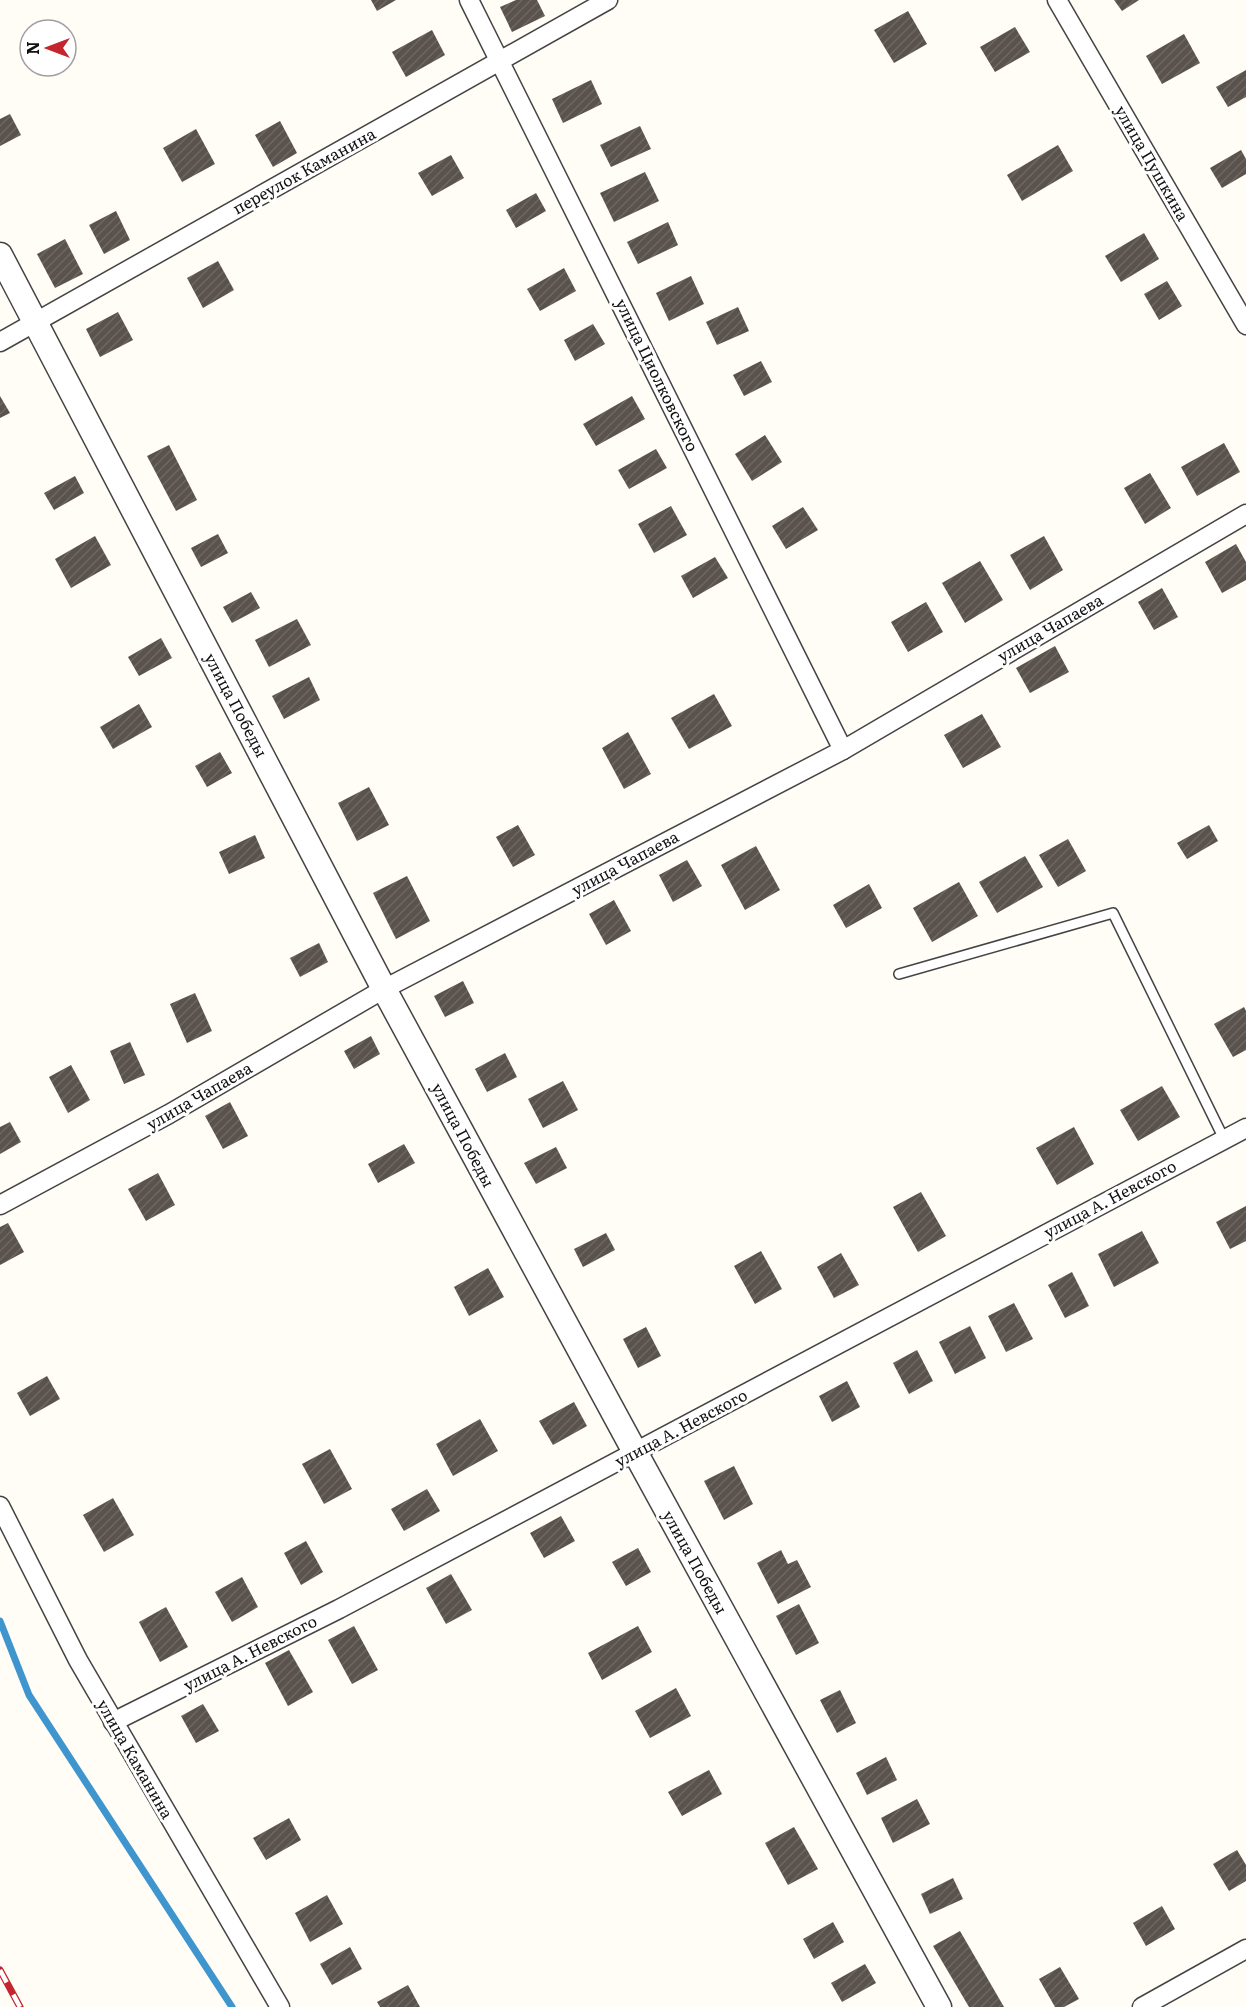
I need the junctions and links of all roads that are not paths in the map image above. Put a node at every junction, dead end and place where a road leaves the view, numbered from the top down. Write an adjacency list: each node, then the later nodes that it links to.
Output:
1 (469, 0): 4 (street, улица Циолковского)
2 (608, 0): 4 (street, переулок Каманина)
3 (1057, 0): 7 (street, улица Пушкина)
4 (501, 60): 6 (street, переулок Каманина); 10 (street, улица Циолковского)
5 (0, 255): 6 (street, улица Победы)
6 (36, 322): 8 (street, переулок Каманина); 12 (street, улица Победы)
7 (1246, 325)
8 (0, 342)
9 (1246, 514): 10 (street, улица Чапаева)
10 (843, 750): 12 (street, улица Чапаева)
11 (899, 974): 14 (lane)
12 (384, 989): 15 (street, улица Чапаева); 16 (street, улица Победы)
13 (1246, 1128): 14 (street, улица А. Невского)
14 (1224, 1139): 16 (street, улица А. Невского)
15 (0, 1205)
16 (635, 1452): 18 (street, улица А. Невского); 21 (street, улица Победы)
17 (0, 1506): 18 (street, улица Каманина)
18 (113, 1722): 20 (street, улица Каманина)
19 (1246, 1949): 22 (street)
20 (280, 2007)
21 (939, 2007)
22 (1142, 2007)

